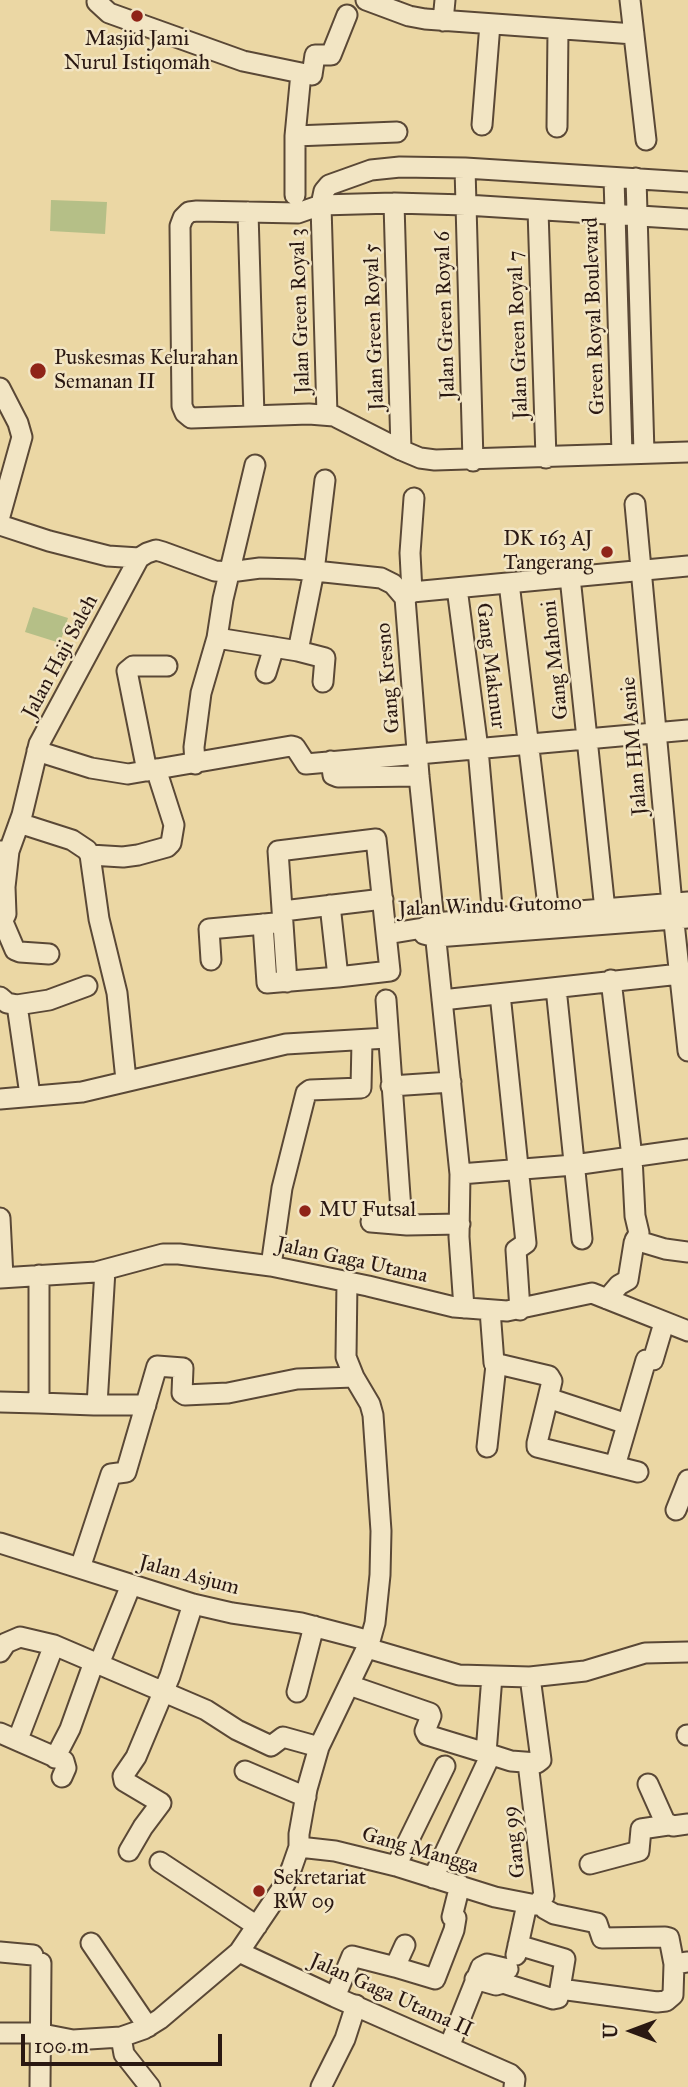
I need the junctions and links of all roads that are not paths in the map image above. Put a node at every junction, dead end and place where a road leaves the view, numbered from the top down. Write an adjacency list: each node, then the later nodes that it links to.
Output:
1 (366, 0): 6 (street)
2 (445, 0): 6 (street)
3 (630, 0): 9 (street)
4 (92, 1): 10 (street)
5 (347, 15): 10 (street)
6 (443, 21): 7 (street)
7 (490, 24): 8 (street); 11 (street)
8 (558, 29): 9 (street); 12 (street)
9 (634, 34): 15 (street)
10 (301, 73): 14 (street)
11 (482, 125)
12 (557, 127)
13 (397, 132): 14 (street)
14 (295, 136): 20 (street)
15 (646, 140)
16 (465, 168): 17 (street); 22 (street); 23 (street, Jalan Green Royal 6)
17 (614, 178): 18 (street); 26 (street, Green Royal Boulevard)
18 (636, 178): 19 (street); 27 (street, Green Royal Boulevard)
19 (688, 182)
20 (295, 195)
21 (394, 203): 22 (street); 23 (street); 32 (street, Jalan Green Royal 5)
22 (321, 205): 25 (street); 30 (street, Jalan Green Royal 3)
23 (466, 205): 24 (street); 37 (street, Jalan Green Royal 6)
24 (538, 210): 26 (street); 36 (street, Jalan Green Royal 7)
25 (248, 212): 31 (street); 31 (street)
26 (615, 216): 27 (street); 35 (street, Green Royal Boulevard)
27 (637, 216): 28 (street); 34 (street, Green Royal Boulevard)
28 (688, 219)
29 (0, 388): 42 (street)
30 (327, 415): 31 (street); 32 (street)
31 (254, 416)
32 (401, 450): 37 (street)
33 (688, 452): 34 (street)
34 (644, 453): 35 (street)
35 (622, 454): 36 (street)
36 (546, 458): 37 (street)
37 (473, 461)
38 (255, 464): 48 (street)
39 (325, 480): 47 (street)
40 (414, 498): 52 (street, Gang Kresno)
41 (635, 504): 46 (street, Jalan HM Asnie)
42 (0, 516)
43 (0, 525): 44 (street)
44 (139, 558): 48 (street); 64 (street, Jalan Haji Saleh)
45 (688, 566): 46 (street)
46 (641, 569): 49 (street); 60 (street, Jalan HM Asnie)
47 (314, 571): 48 (street); 52 (street); 55 (street)
48 (230, 572): 53 (street)
49 (570, 577): 50 (street); 61 (street, Gang Mahoni)
50 (509, 583): 51 (street); 62 (street)
51 (457, 588): 52 (street); 63 (street, Gang Makmur)
52 (409, 595): 65 (street, Gang Kresno)
53 (218, 638): 54 (street); 67 (street)
54 (274, 647): 55 (street); 57 (street)
55 (298, 651): 58 (street)
56 (167, 666): 68 (street)
57 (266, 673)
58 (323, 682)
59 (688, 730): 60 (street)
60 (657, 733): 61 (street); 75 (street, Jalan HM Asnie)
61 (588, 739): 62 (street); 77 (street, Gang Mahoni)
62 (529, 744): 63 (street); 76 (street)
63 (478, 749): 65 (street); 79 (street, Gang Makmur)
64 (37, 751): 68 (street); 70 (street, Jalan Haji Saleh)
65 (418, 754): 66 (street); 69 (street, Gang Kresno)
66 (331, 761): 67 (street); 69 (street)
67 (195, 764): 68 (street)
68 (152, 770): 72 (street)
69 (419, 776): 82 (street, Gang Kresno)
70 (19, 823): 71 (street, Jalan Haji Saleh); 72 (street)
71 (4, 851): 80 (street, Jalan Haji Saleh)
72 (90, 855): 100 (street)
73 (383, 899): 74 (street); 78 (street); 83 (street)
74 (330, 905): 78 (street); 87 (street)
75 (680, 911): 77 (street, Jalan Windu Gutomo); 86 (street, Jalan HM Asnie)
76 (549, 914): 77 (street, Jalan Windu Gutomo); 79 (street, Jalan Windu Gutomo)
77 (593, 916): 82 (street, Jalan Windu Gutomo)
78 (283, 917): 81 (street); 89 (street)
79 (493, 918): 82 (street, Jalan Windu Gutomo)
80 (1, 924): 84 (street)
81 (262, 924): 85 (street); 89 (street)
82 (435, 930): 83 (street, Jalan Windu Gutomo); 95 (street, Gang Kresno)
83 (387, 934): 87 (street)
84 (49, 954)
85 (211, 960)
86 (680, 974): 88 (street); 93 (street, Jalan HM Asnie)
87 (338, 977): 89 (street)
88 (611, 980): 91 (street); 106 (street)
89 (287, 982)
90 (87, 986): 96 (street)
91 (556, 988): 92 (street); 107 (street)
92 (500, 993): 95 (street); 108 (street)
93 (685, 998): 99 (street, Jalan HM Asnie)
94 (386, 1000): 97 (street)
95 (442, 1000): 101 (street, Gang Kresno)
96 (8, 1001): 103 (street)
97 (387, 1038): 98 (street); 102 (street)
98 (362, 1041): 100 (street); 117 (street)
99 (688, 1052)
100 (127, 1080): 103 (street)
101 (451, 1082): 102 (street); 109 (street, Gang Kresno)
102 (391, 1086): 112 (street)
103 (30, 1095): 104 (street)
104 (0, 1099)
105 (688, 1149): 106 (street)
106 (632, 1157): 107 (street); 115 (street)
107 (574, 1165): 108 (street); 114 (street)
108 (517, 1171): 109 (street); 125 (street)
109 (460, 1174): 113 (street, Gang Kresno)
110 (0, 1218): 120 (street)
111 (371, 1222): 112 (street)
112 (402, 1224): 113 (street)
113 (460, 1224): 123 (street, Gang Kresno)
114 (582, 1239)
115 (635, 1240): 116 (street); 122 (street)
116 (688, 1252)
117 (271, 1266): 118 (street, Jalan Gaga Utama); 121 (street, Jalan Gaga Utama)
118 (105, 1270): 119 (street, Jalan Gaga Utama); 133 (street)
119 (38, 1275): 120 (street, Jalan Gaga Utama); 132 (street)
120 (1, 1277)
121 (347, 1281): 123 (street, Jalan Gaga Utama); 129 (street)
122 (607, 1299): 125 (street, Jalan Gaga Utama); 126 (street, Jalan Gaga Utama)
123 (464, 1308): 124 (street, Jalan Gaga Utama)
124 (490, 1310): 125 (street, Jalan Gaga Utama); 128 (street)
125 (520, 1310)
126 (664, 1323): 127 (street, Jalan Gaga Utama); 135 (street)
127 (688, 1331)
128 (496, 1365): 130 (street); 136 (street)
129 (354, 1377): 134 (street); 146 (street)
130 (548, 1398): 135 (street); 137 (street)
131 (0, 1402): 132 (street)
132 (38, 1403): 133 (street)
133 (97, 1405): 134 (street)
134 (146, 1405): 142 (street)
135 (627, 1424): 137 (street)
136 (487, 1447)
137 (615, 1466): 138 (street)
138 (638, 1472)
139 (688, 1480): 140 (street)
140 (676, 1510)
141 (0, 1543): 142 (street, Jalan Asjum)
142 (80, 1568): 143 (street, Jalan Asjum)
143 (131, 1585): 144 (street, Jalan Asjum); 150 (street)
144 (193, 1604): 145 (street, Jalan Asjum); 154 (street)
145 (314, 1626): 146 (street, Jalan Asjum); 155 (street)
146 (368, 1644): 151 (street, Jalan Asjum); 153 (street)
147 (54, 1645): 148 (street); 150 (street); 156 (street)
148 (0, 1652)
149 (688, 1652): 152 (street, Jalan Asjum)
150 (97, 1663): 154 (street); 156 (street)
151 (492, 1676): 152 (street, Jalan Asjum); 158 (street)
152 (530, 1677): 159 (street)
153 (349, 1685): 157 (street); 158 (street)
154 (164, 1691): 157 (street); 166 (street)
155 (297, 1692)
156 (9, 1736)
157 (319, 1747): 163 (street)
158 (489, 1754): 159 (street); 170 (street, Gang 99)
159 (528, 1763): 172 (street, Gang 99)
160 (445, 1766): 169 (street)
161 (245, 1771): 163 (street)
162 (648, 1784): 164 (street)
163 (306, 1797): 165 (street)
164 (678, 1824): 168 (street)
165 (299, 1847): 169 (street, Gang Mangga); 173 (street)
166 (129, 1851)
167 (160, 1862): 173 (street)
168 (590, 1864)
169 (396, 1866): 170 (street, Gang Mangga)
170 (433, 1878): 171 (street, Gang Mangga)
171 (460, 1885): 172 (street, Gang Mangga); 180 (street)
172 (533, 1903): 176 (street, Gang 99); 179 (street, Gang Mangga)
173 (257, 1926): 177 (street)
174 (91, 1943): 185 (street)
175 (405, 1945): 180 (street)
176 (518, 1945): 181 (street, Gang 99); 182 (street)
177 (239, 1951): 183 (street, Jalan Gaga Utama II); 185 (street)
178 (0, 1952): 187 (street)
179 (681, 1963): 182 (street)
180 (395, 1967): 183 (street)
181 (505, 1976): 182 (street); 189 (street)
182 (560, 1989)
183 (335, 1997): 184 (street, Jalan Gaga Utama II)
184 (356, 2005): 189 (street, Jalan Gaga Utama II); 192 (street)
185 (148, 2027): 188 (street)
186 (0, 2033): 187 (street)
187 (42, 2034): 188 (street); 190 (street)
188 (121, 2037): 191 (street)
189 (449, 2047): 193 (street, Jalan Gaga Utama II)
190 (40, 2087)
191 (150, 2087)
192 (321, 2087)
193 (514, 2087)

